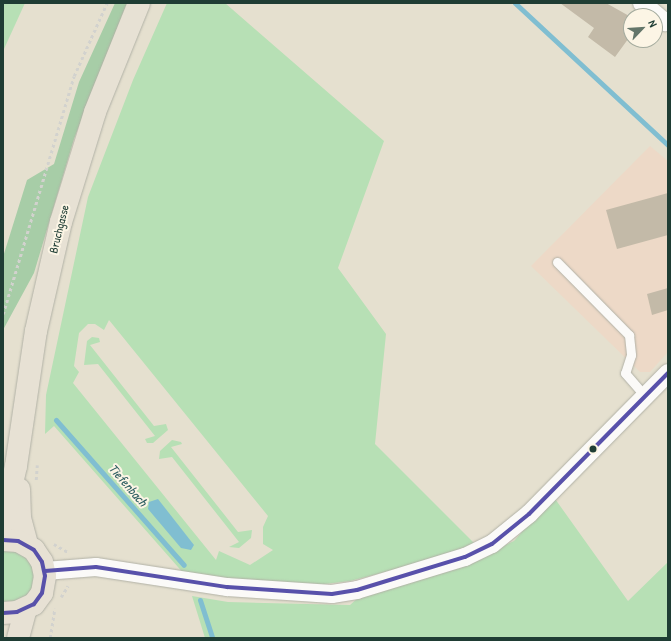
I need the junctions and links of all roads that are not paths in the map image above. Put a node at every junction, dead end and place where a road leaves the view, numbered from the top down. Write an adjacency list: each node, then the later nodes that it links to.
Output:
1 (140, 3): 7 (main road, Bruchgasse)
2 (642, 3): 3 (street)
3 (668, 21)
4 (557, 262): 6 (lane)
5 (668, 373): 6 (street)
6 (645, 396): 11 (street)
7 (16, 466): 8 (main road, Bruchgasse); 10 (main road, Bruchgasse)
8 (3, 523)
9 (3, 540): 10 (main road)
10 (27, 545): 11 (main road)
11 (45, 571): 12 (main road)
12 (26, 609): 13 (main road); 16 (main road)
13 (3, 613)
14 (3, 622): 15 (main road)
15 (8, 638)
16 (18, 638)

